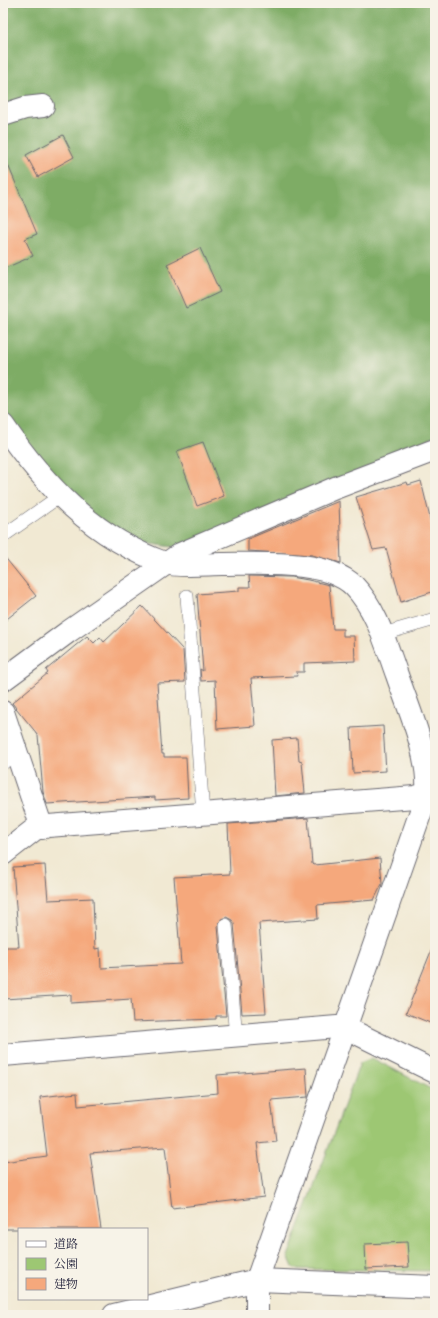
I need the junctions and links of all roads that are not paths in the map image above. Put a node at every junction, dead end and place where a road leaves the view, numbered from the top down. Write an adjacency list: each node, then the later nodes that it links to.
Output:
1 (43, 106): 2 (street)
2 (3, 115)
3 (3, 425): 5 (street)
4 (435, 450): 7 (street)
5 (60, 496): 6 (lane); 7 (street)
6 (3, 536)
7 (167, 563): 10 (street); 11 (street)
8 (187, 596): 15 (lane)
9 (435, 619): 10 (lane)
10 (383, 634): 14 (street)
11 (3, 680)
12 (3, 712): 13 (street)
13 (9, 757): 16 (street)
14 (431, 794): 15 (street); 19 (street)
15 (203, 814): 16 (street)
16 (42, 828): 17 (street)
17 (3, 854)
18 (226, 925): 20 (lane)
19 (346, 1028): 20 (street); 22 (street); 23 (street)
20 (236, 1037): 21 (street)
21 (3, 1055)
22 (435, 1072)
23 (257, 1280): 24 (street); 25 (street); 26 (street)
24 (435, 1287)
25 (114, 1315)
26 (257, 1315)

